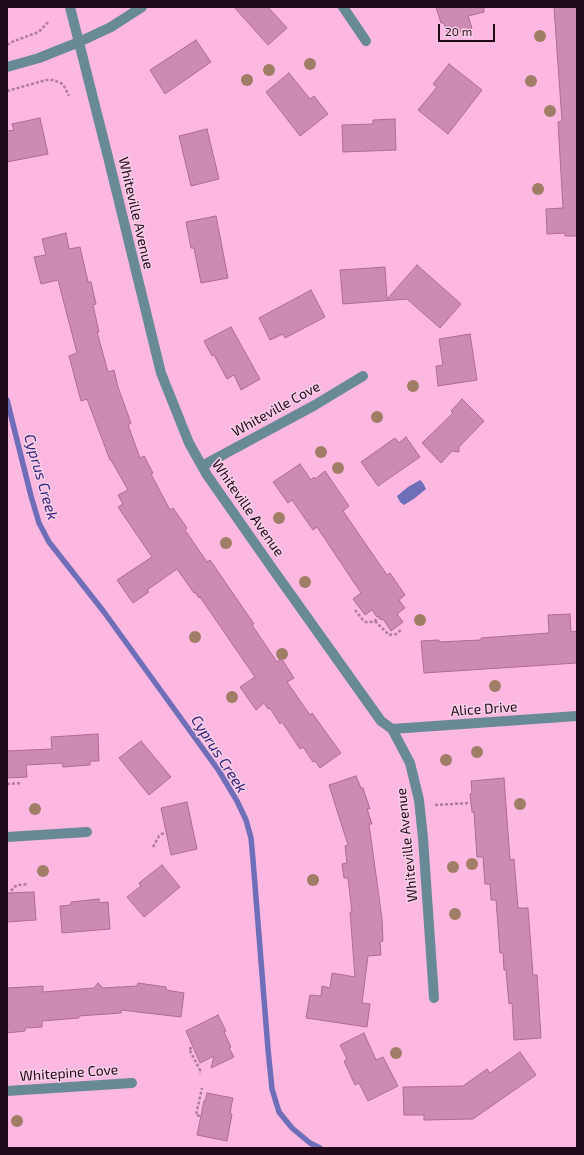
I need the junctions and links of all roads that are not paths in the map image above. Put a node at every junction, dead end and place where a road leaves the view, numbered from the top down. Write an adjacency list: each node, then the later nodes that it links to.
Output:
1 (70, 7): 5 (street, Whiteville Avenue)
2 (142, 7): 5 (street)
3 (343, 7): 4 (street)
4 (366, 41)
5 (79, 42): 6 (street); 8 (street, Whiteville Avenue)
6 (7, 67)
7 (363, 376): 8 (street, Whiteville Cove)
8 (202, 466): 10 (street, Whiteville Avenue)
9 (577, 716): 10 (street, Alice Drive)
10 (392, 729): 13 (street, Whiteville Avenue)
11 (87, 832): 12 (street)
12 (7, 837)
13 (434, 998)
14 (132, 1083): 15 (street, Whitepine Cove)
15 (7, 1091)

